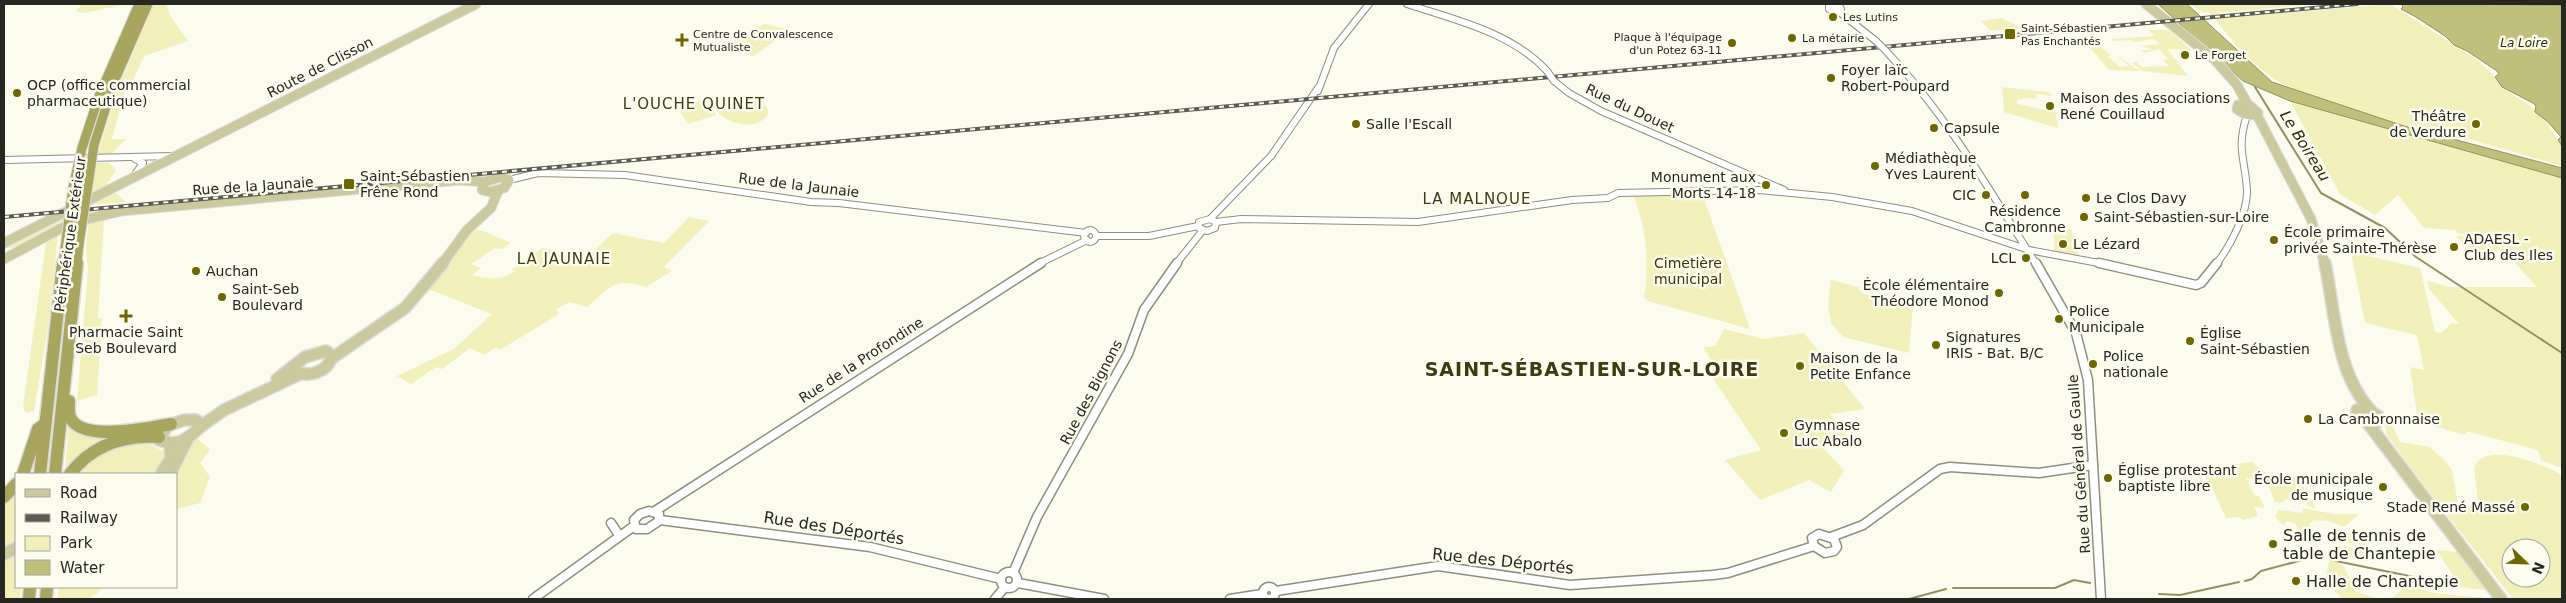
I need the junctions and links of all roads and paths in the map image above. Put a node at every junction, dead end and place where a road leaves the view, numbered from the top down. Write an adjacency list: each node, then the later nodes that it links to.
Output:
1 (139, 4): 30 (highway, Périphérique Extérieur, bridge)
2 (148, 4): 21 (highway, bridge)
3 (476, 4): 9 (main road, Route de Clisson)
4 (1368, 4): 17 (street)
5 (1407, 4): 15 (street, Rue du Douet, bridge)
6 (1828, 5): 23 (street, Rue du Général de Gaulle, bridge)
7 (2149, 6): 8 (main road)
8 (2246, 113): 23 (street); 60 (main road)
9 (177, 155): 10 (street); 12 (main road, Route de Clisson); 20 (main road, Route de Clisson)
10 (125, 158): 11 (street); 12 (street)
11 (4, 160)
12 (136, 173): 20 (main road, Route de Clisson)
13 (509, 180): 14 (main road, Rue de la Jaunaie); 16 (main road); 19 (street, Rue de la Jaunaie)
14 (485, 182): 16 (main road); 22 (main road, Rue de la Jaunaie)
15 (1771, 187): 17 (street); 23 (street)
16 (498, 191): 25 (main road)
17 (1213, 221): 18 (street); 18 (street)
18 (1200, 228): 19 (street, Rue de la Jaunaie); 52 (street, Rue des Bignons)
19 (1086, 236): 45 (street, Rue de la Profondine)
20 (4, 241)
21 (79, 244): 27 (highway)
22 (29, 246): 24 (main road, Rue de la Jaunaie); 24 (main road, Rue de la Jaunaie)
23 (2029, 250): 36 (street, Rue du Général de Gaulle)
24 (4, 257)
25 (329, 355): 26 (main road); 26 (main road)
26 (297, 370): 29 (main road); 32 (main road)
27 (65, 382): 28 (highway)
28 (66, 407): 31 (highway); 39 (highway)
29 (191, 419): 31 (main road); 32 (main road)
30 (45, 424): 37 (highway); 38 (highway, Périphérique Extérieur)
31 (171, 424): 33 (main road)
32 (200, 427): 34 (main road)
33 (159, 437): 35 (main road); 40 (highway)
34 (187, 440): 35 (main road); 42 (main road)
35 (170, 444): 41 (main road)
36 (2093, 465): 50 (street); 59 (street, Rue du Général de Gaulle)
37 (23, 473)
38 (40, 473)
39 (56, 473)
40 (71, 473)
41 (162, 473)
42 (171, 473)
43 (15, 485): 44 (highway)
44 (4, 497)
45 (655, 511): 46 (street); 48 (street, Rue de la Profondine)
46 (660, 520): 48 (street); 54 (street, Rue des Déportés)
47 (611, 523): 49 (street)
48 (634, 526): 49 (street)
49 (619, 535): 55 (street)
50 (1834, 540): 51 (street); 51 (street)
51 (1814, 546): 58 (street, Rue des Déportés)
52 (1013, 573): 53 (street); 54 (street)
53 (1018, 582): 54 (street); 57 (street)
54 (1003, 583): 56 (street)
55 (533, 599)
56 (995, 599)
57 (1104, 599)
58 (1230, 599)
59 (2101, 599)
60 (2501, 599)

